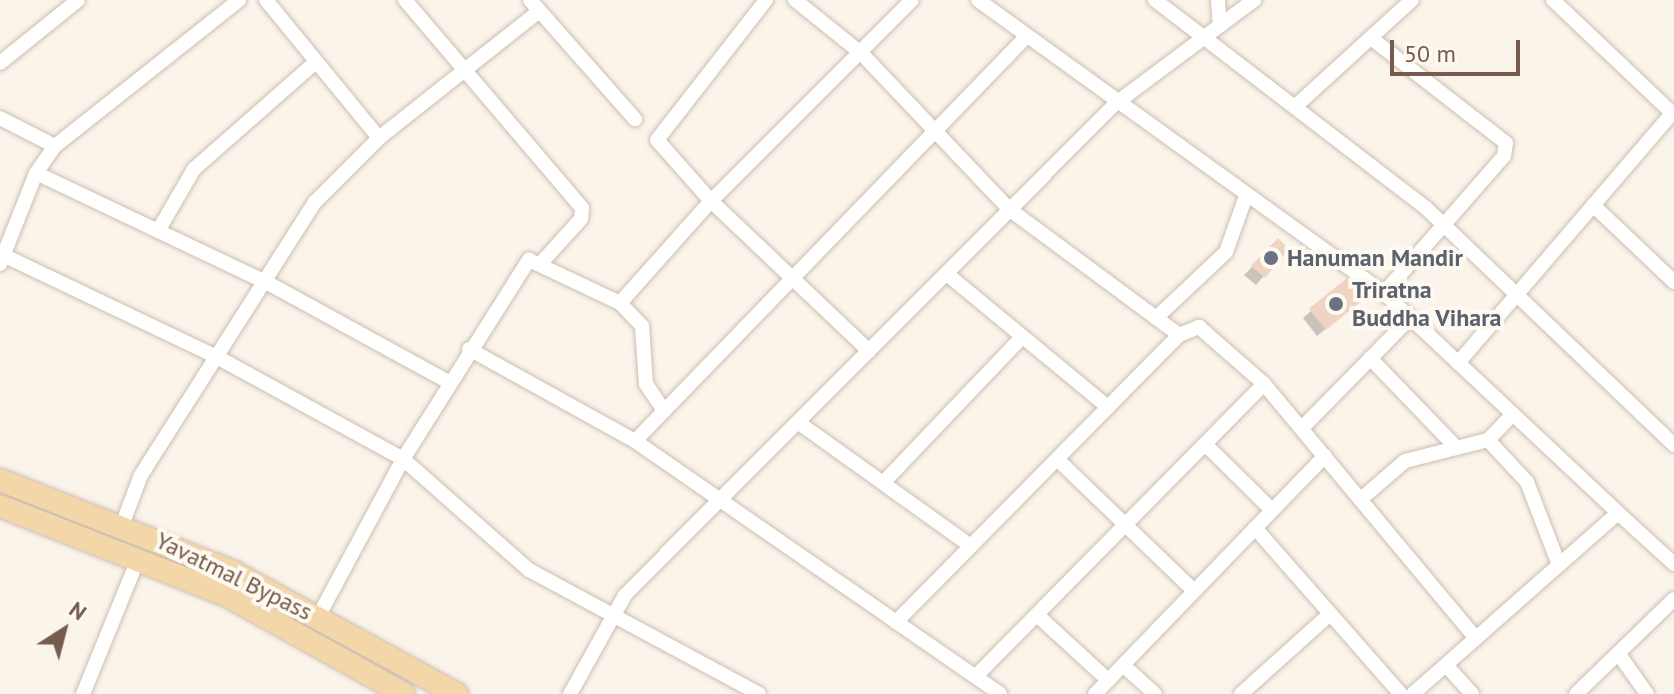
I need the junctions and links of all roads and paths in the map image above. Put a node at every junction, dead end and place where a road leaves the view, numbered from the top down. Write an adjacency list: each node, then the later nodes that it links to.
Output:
1 (78, 0): 21 (street)
2 (239, 0): 30 (street)
3 (266, 0): 20 (street)
4 (405, 0): 22 (street)
5 (766, 0): 33 (street)
6 (795, 0): 19 (street)
7 (912, 0): 19 (street)
8 (978, 0): 16 (street)
9 (1155, 0): 17 (street)
10 (1218, 0): 15 (street)
11 (1254, 0): 15 (street)
12 (1412, 0): 18 (street)
13 (1556, 1): 25 (street)
14 (534, 6): 22 (street); 27 (street)
15 (1220, 26): 17 (street)
16 (1026, 37): 23 (street); 28 (street)
17 (1206, 37): 23 (street); 24 (street)
18 (1371, 38): 24 (street); 36 (street)
19 (861, 53): 28 (street); 33 (street)
20 (316, 62): 29 (street); 37 (street)
21 (0, 63)
22 (462, 72): 29 (street); 39 (street)
23 (1115, 104): 32 (street); 35 (street)
24 (1298, 104): 36 (street)
25 (1673, 114): 34 (street)
26 (0, 118): 30 (street)
27 (635, 119)
28 (937, 132): 35 (street); 41 (street)
29 (379, 138): 42 (street)
30 (55, 146): 31 (street)
31 (36, 173): 37 (street); 38 (street)
32 (1246, 196): 44 (street); 47 (street)
33 (711, 201): 41 (street); 46 (street)
34 (1593, 205): 43 (street); 45 (street)
35 (1009, 209): 40 (street); 47 (street)
36 (1442, 223): 44 (street); 45 (street)
37 (158, 231): 42 (street)
38 (2, 260): 53 (street)
39 (541, 263): 46 (street); 51 (street)
40 (947, 274): 50 (street); 52 (street)
41 (794, 277): 52 (street); 59 (street)
42 (266, 282): 53 (street); 56 (street)
43 (1674, 282)
44 (1384, 293): 48 (street)
45 (1517, 296): 55 (street); 67 (street)
46 (620, 303): 59 (street)
47 (1156, 318): 49 (street)
48 (1410, 318): 54 (street); 55 (street)
49 (1179, 335): 57 (street); 58 (street)
50 (1022, 337): 58 (street); 72 (street)
51 (469, 349): 56 (street); 64 (street)
52 (869, 351): 61 (street)
53 (217, 357): 69 (street); 79 (street)
54 (1370, 358): 62 (street); 66 (street)
55 (1458, 363): 60 (street)
56 (449, 382): 69 (street)
57 (1264, 384): 62 (street); 65 (street)
58 (1108, 407): 70 (street)
59 (664, 411): 64 (street)
60 (1513, 414): 63 (street); 77 (street)
61 (799, 423): 72 (street); 74 (street)
62 (1302, 428): 68 (street)
63 (1488, 440): 66 (street); 84 (street)
64 (635, 441): 74 (street)
65 (1205, 444): 76 (street); 78 (street)
66 (1454, 445): 73 (street)
67 (1674, 445)
68 (1325, 456): 73 (street); 76 (street)
69 (403, 459): 88 (street); 90 (street)
70 (1057, 459): 78 (street); 81 (street)
71 (0, 480): 79 (main road, Yavatmal Bypass)
72 (883, 483): 81 (street)
73 (1361, 499): 92 (street)
74 (723, 501): 88 (street); 91 (street)
75 (0, 506): 82 (main road, Yavatmal Bypass)
76 (1272, 510): 80 (street)
77 (1618, 513): 83 (street); 84 (street)
78 (1126, 524): 85 (street); 89 (street)
79 (122, 525): 90 (main road, Yavatmal Bypass)
80 (1255, 528): 85 (street); 87 (street)
81 (971, 546): 91 (street)
82 (138, 559): 98 (street); 99 (main road, Yavatmal Bypass)
83 (1674, 564)
84 (1559, 565): 92 (street)
85 (1194, 591): 94 (street)
86 (1674, 599): 93 (street)
87 (1330, 614): 106 (street); 107 (street)
88 (612, 615): 101 (street); 102 (street)
89 (1037, 615): 96 (street); 97 (street)
90 (318, 617): 100 (main road, Yavatmal Bypass)
91 (896, 622): 96 (street)
92 (1476, 638): 95 (street)
93 (1618, 653): 110 (street); 111 (street)
94 (1123, 665): 97 (street); 105 (street)
95 (1446, 665): 108 (street); 109 (street)
96 (977, 675): 103 (street)
97 (1108, 680): 104 (street)
98 (84, 693)
99 (404, 694)
100 (457, 694)
101 (570, 694)
102 (759, 694)
103 (1000, 694)
104 (1095, 694)
105 (1155, 694)
106 (1241, 694)
107 (1401, 694)
108 (1413, 694)
109 (1472, 694)
110 (1576, 694)
111 (1647, 694)

